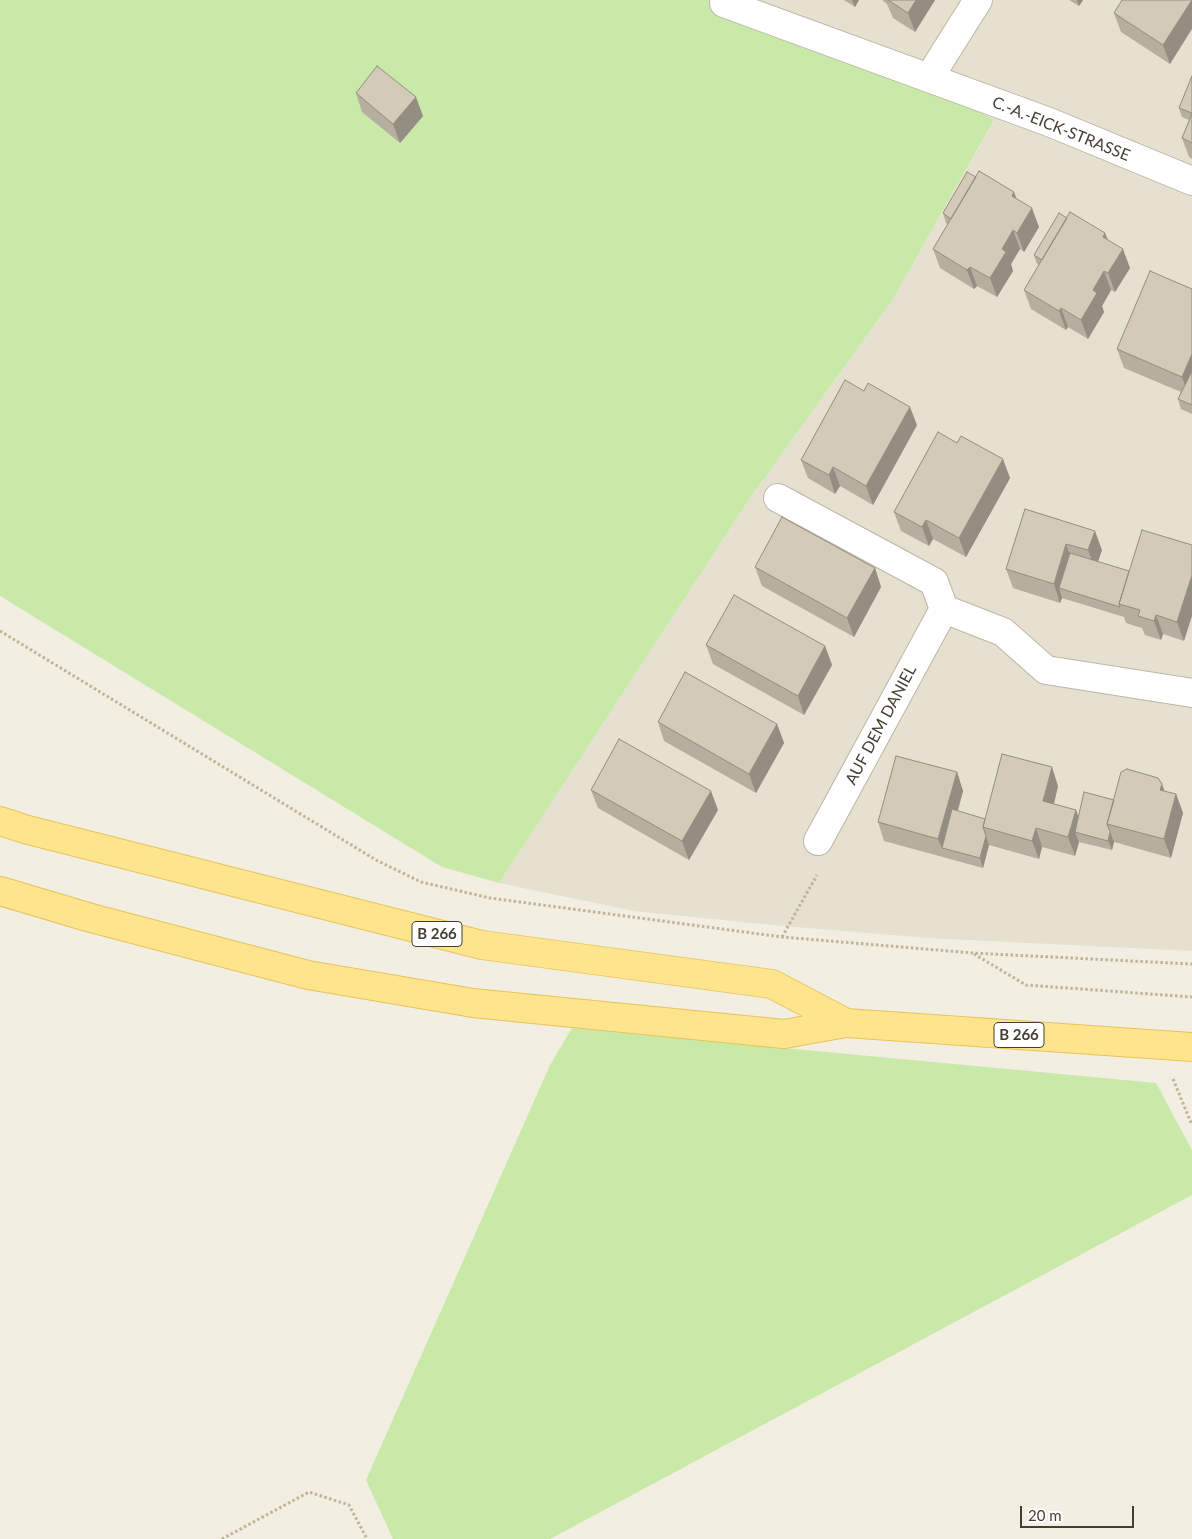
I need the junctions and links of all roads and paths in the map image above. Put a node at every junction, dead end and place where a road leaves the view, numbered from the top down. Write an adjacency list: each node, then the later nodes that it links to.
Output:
1 (978, 0): 3 (street)
2 (724, 3): 3 (street, C.-A.-EICK-STRASSE)
3 (929, 78): 4 (street, C.-A.-EICK-STRASSE)
4 (1192, 181)
5 (778, 498): 6 (street)
6 (944, 609): 8 (street); 10 (street, AUF DEM DANIEL)
7 (0, 631): 12 (path)
8 (1192, 693)
9 (0, 821): 16 (main road, B 266)
10 (818, 841): 12 (path)
11 (0, 891): 16 (main road, B 266)
12 (782, 937): 13 (path)
13 (972, 953): 14 (path); 15 (path)
14 (1192, 964)
15 (1192, 997)
16 (846, 1023): 17 (main road, B 266)
17 (1160, 1045): 18 (main road, B 266); 19 (path)
18 (1192, 1047)
19 (1192, 1125)
20 (222, 1539): 21 (path)
21 (367, 1539)

